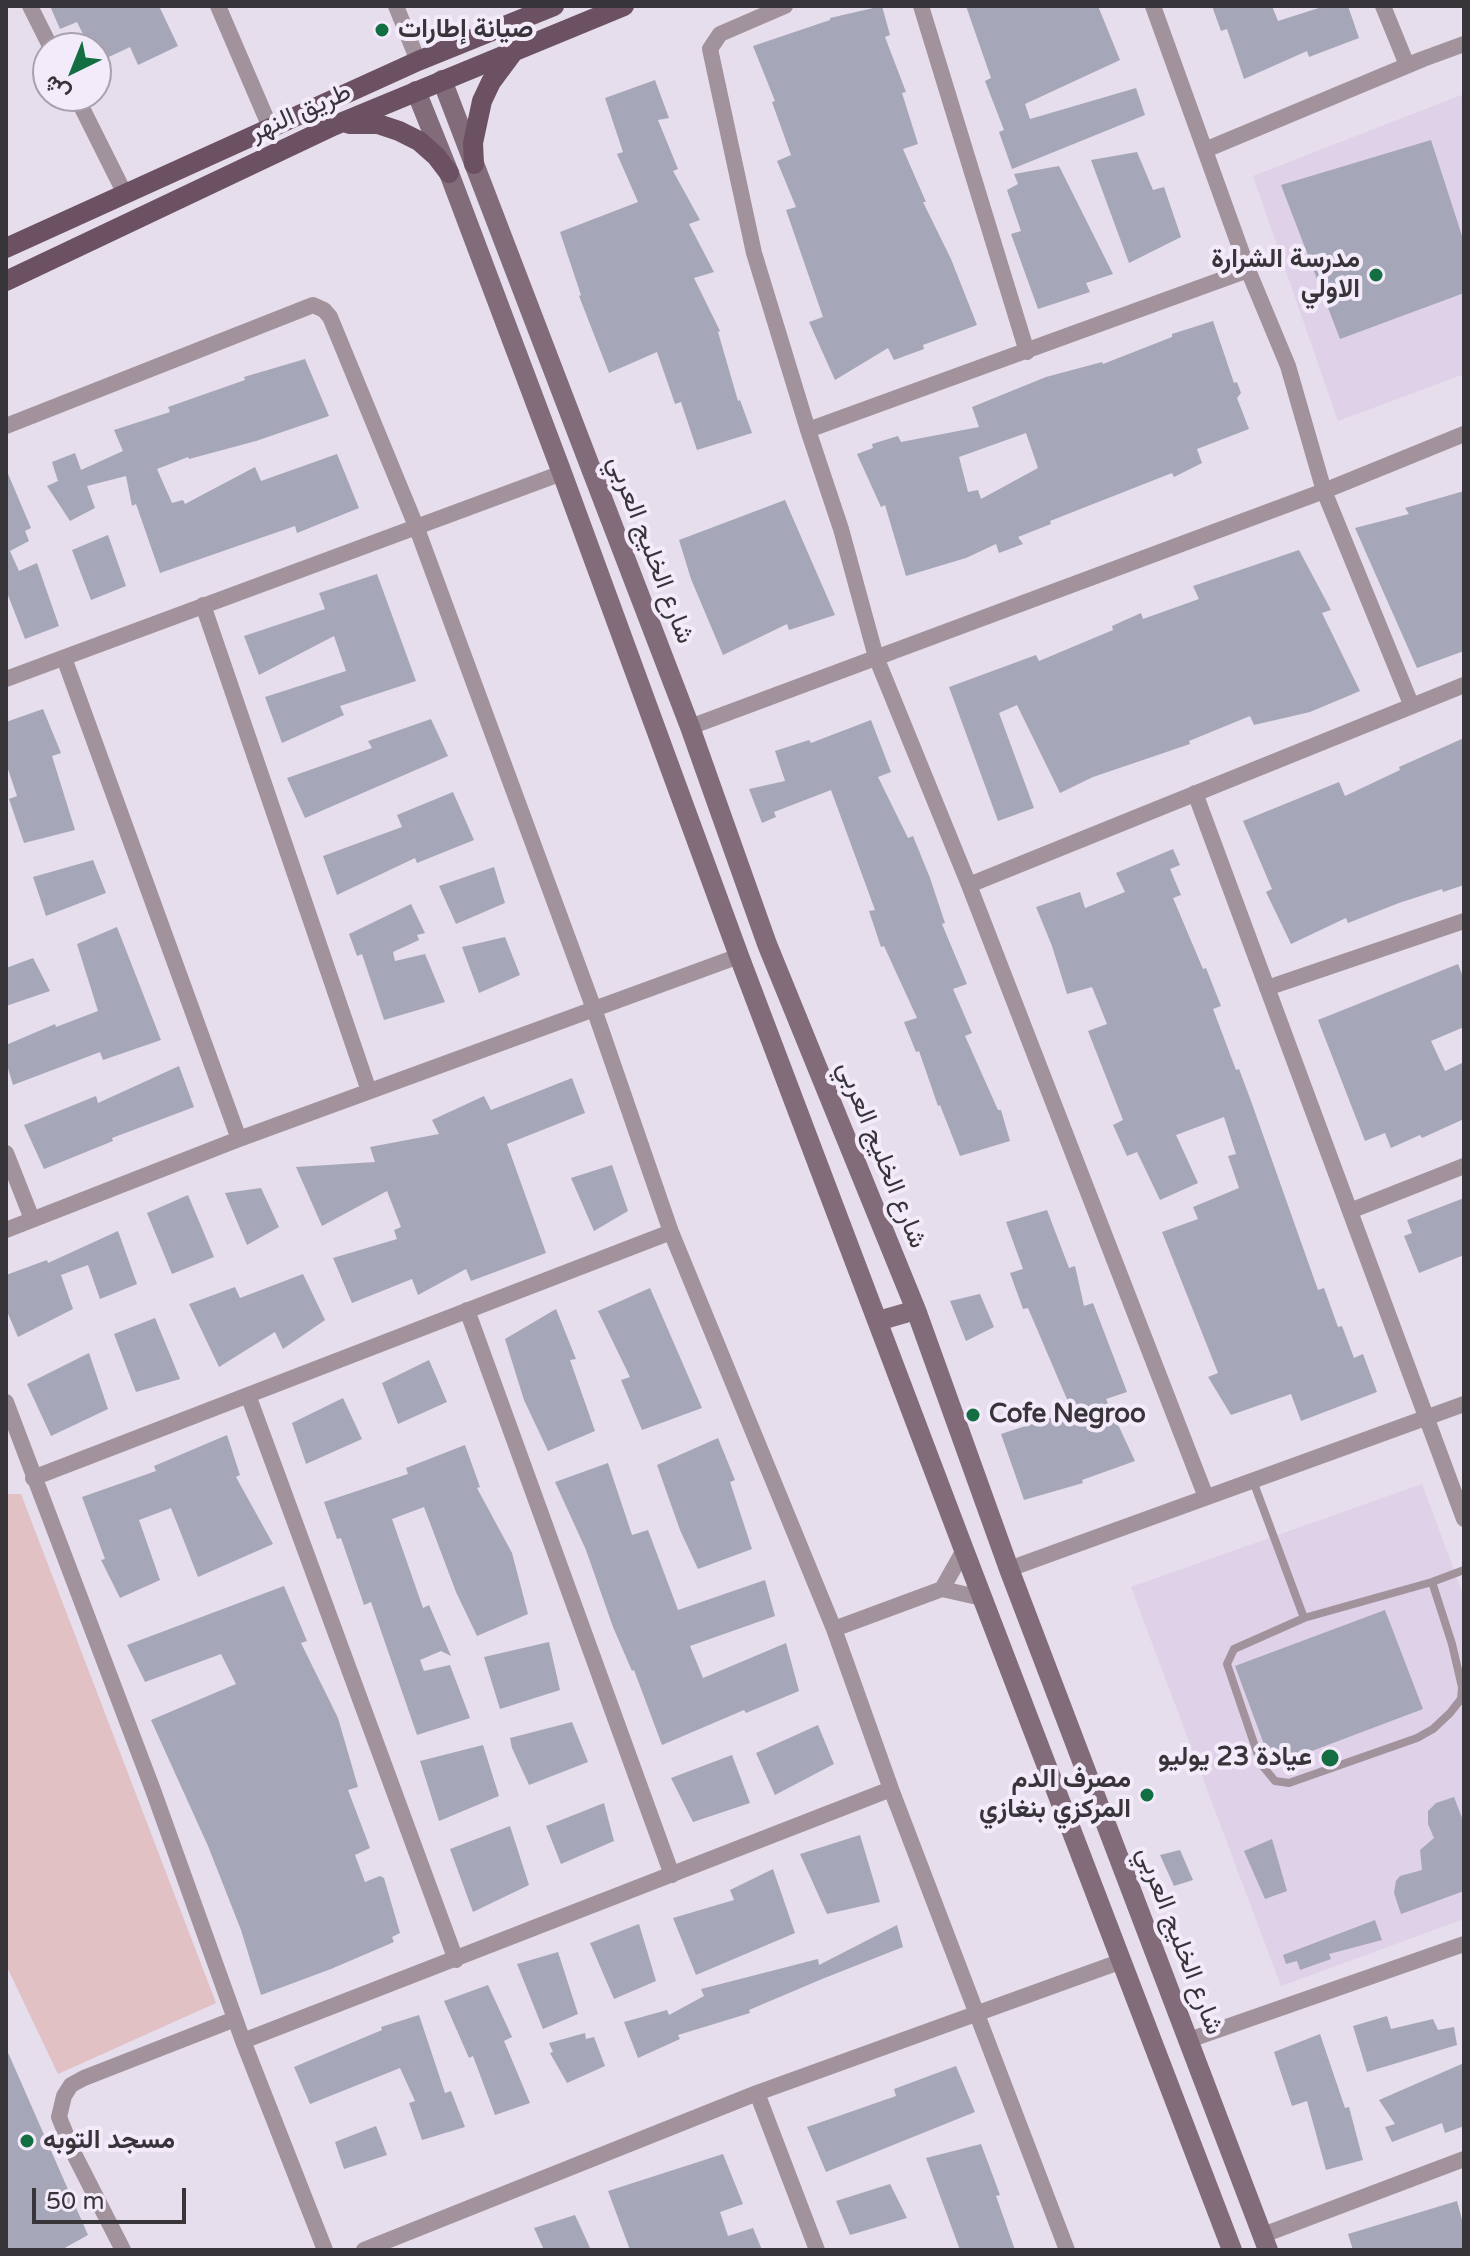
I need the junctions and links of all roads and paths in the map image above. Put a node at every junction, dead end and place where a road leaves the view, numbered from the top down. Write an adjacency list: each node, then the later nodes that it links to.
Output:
1 (30, 6): 10 (street)
2 (218, 6): 19 (street)
3 (396, 6): 13 (street)
4 (554, 6): 13 (main road, طريق النهر)
5 (624, 6): 12 (main road, طريق النهر)
6 (785, 6): 29 (street)
7 (921, 6): 27 (street)
8 (1153, 6): 20 (street)
9 (1383, 6): 14 (street)
10 (43, 32)
11 (1464, 44): 14 (street)
12 (517, 48): 15 (main road, طريق النهر); 21 (main road)
13 (418, 61): 19 (main road, طريق النهر)
14 (1407, 65): 20 (street)
15 (442, 80): 16 (main road, طريق النهر); 21 (main road, شارع الخليج العربي)
16 (416, 91): 18 (main road, طريق النهر); 22 (main road, شارع الخليج العربي)
17 (84, 112): 23 (street)
18 (333, 126): 22 (main road); 26 (main road, طريق النهر)
19 (270, 127): 23 (main road, طريق النهر)
20 (1205, 150): 25 (street)
21 (474, 164): 40 (main road, شارع الخليج العربي)
22 (449, 173): 31 (main road, شارع الخليج العربي)
23 (124, 192): 24 (main road, طريق النهر)
24 (6, 248)
25 (1248, 270): 27 (street); 32 (street)
26 (6, 281)
27 (1027, 352): 29 (street)
28 (6, 426): 33 (street)
29 (808, 430): 35 (street)
30 (1464, 434): 32 (street)
31 (562, 473): 33 (street); 44 (main road, شارع الخليج العربي)
32 (1324, 491): 35 (street); 39 (street)
33 (416, 526): 34 (street); 46 (street)
34 (203, 605): 36 (street); 47 (street)
35 (876, 657): 40 (street); 42 (street)
36 (64, 658): 37 (street); 48 (street)
37 (6, 679)
38 (1464, 685): 39 (street)
39 (1411, 704): 41 (street)
40 (690, 727): 56 (main road, شارع الخليج العربي)
41 (1195, 793): 42 (street); 45 (street)
42 (969, 885): 64 (street)
43 (1464, 921): 45 (street)
44 (739, 956): 46 (street); 57 (main road, شارع الخليج العربي)
45 (1267, 988): 51 (street)
46 (594, 1009): 47 (street); 54 (street)
47 (369, 1091): 48 (street)
48 (239, 1139): 52 (street)
49 (6, 1153): 52 (street)
50 (1464, 1166): 51 (street)
51 (1350, 1211): 61 (street)
52 (32, 1219): 53 (street)
53 (6, 1230)
54 (671, 1232): 55 (street); 73 (street)
55 (467, 1310): 58 (street); 75 (street)
56 (916, 1310): 57 (main road); 67 (main road, شارع الخليج العربي)
57 (878, 1321): 66 (main road, شارع الخليج العربي)
58 (248, 1395): 62 (street); 77 (street)
59 (6, 1402): 62 (street)
60 (1464, 1404): 61 (street)
61 (1426, 1416): 63 (street); 65 (street)
62 (33, 1478): 80 (street)
63 (1253, 1480): 64 (street); 72 (lane)
64 (1206, 1497): 67 (street)
65 (1464, 1519)
66 (964, 1550): 70 (street); 71 (main road, شارع الخليج العربي)
67 (1009, 1569): 81 (main road, شارع الخليج العربي)
68 (1464, 1570): 69 (lane)
69 (1432, 1582): 72 (lane); 72 (lane)
70 (942, 1589): 71 (street); 73 (street)
71 (982, 1598): 78 (main road, شارع الخليج العربي)
72 (1304, 1618)
73 (834, 1629): 74 (street)
74 (891, 1789): 75 (street); 79 (street)
75 (672, 1875): 77 (street)
76 (1464, 1944): 81 (street)
77 (456, 1960): 82 (street)
78 (1122, 1961): 79 (street); 91 (main road, شارع الخليج العربي)
79 (979, 2013): 83 (street); 90 (street)
80 (235, 2019): 82 (street); 86 (street)
81 (1189, 2040): 85 (main road, شارع الخليج العربي)
82 (243, 2041): 87 (street)
83 (757, 2093): 88 (street); 89 (street)
84 (1464, 2159): 85 (street)
85 (1266, 2242)
86 (123, 2250)
87 (325, 2250)
88 (364, 2250)
89 (817, 2250)
90 (1067, 2250)
91 (1232, 2250)

